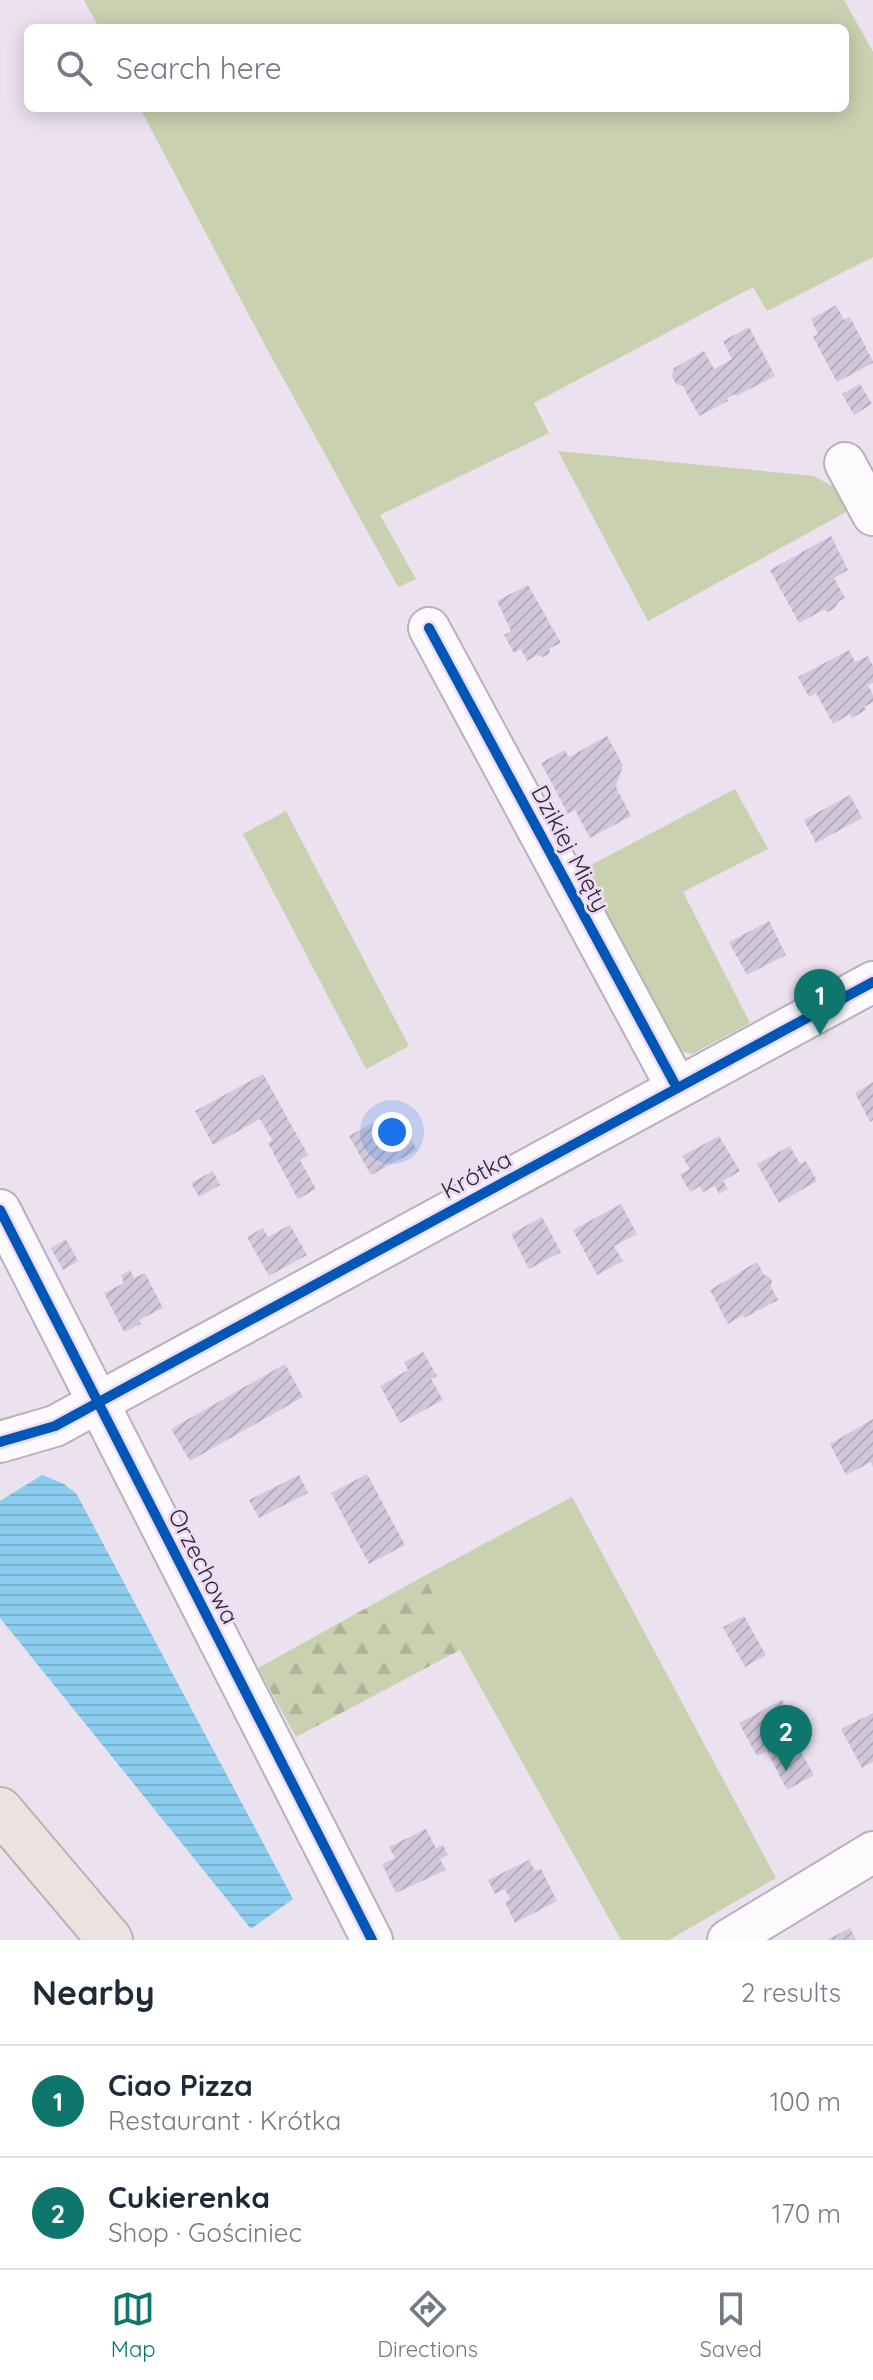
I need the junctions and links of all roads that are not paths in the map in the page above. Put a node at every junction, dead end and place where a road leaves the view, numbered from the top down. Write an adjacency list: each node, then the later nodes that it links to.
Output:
1 (845, 463): 2 (street)
2 (873, 515)
3 (429, 628): 5 (street, Dzikiej Mięty)
4 (873, 982): 5 (street, Krótka)
5 (677, 1088): 7 (street, Krótka)
6 (0, 1210): 7 (street, Orzechowa)
7 (98, 1401): 8 (street, Krótka); 12 (street, Orzechowa)
8 (0, 1442)
9 (0, 1810): 11 (highway)
10 (873, 1852): 13 (street)
11 (110, 1940)
12 (372, 1940)
13 (728, 1940)

